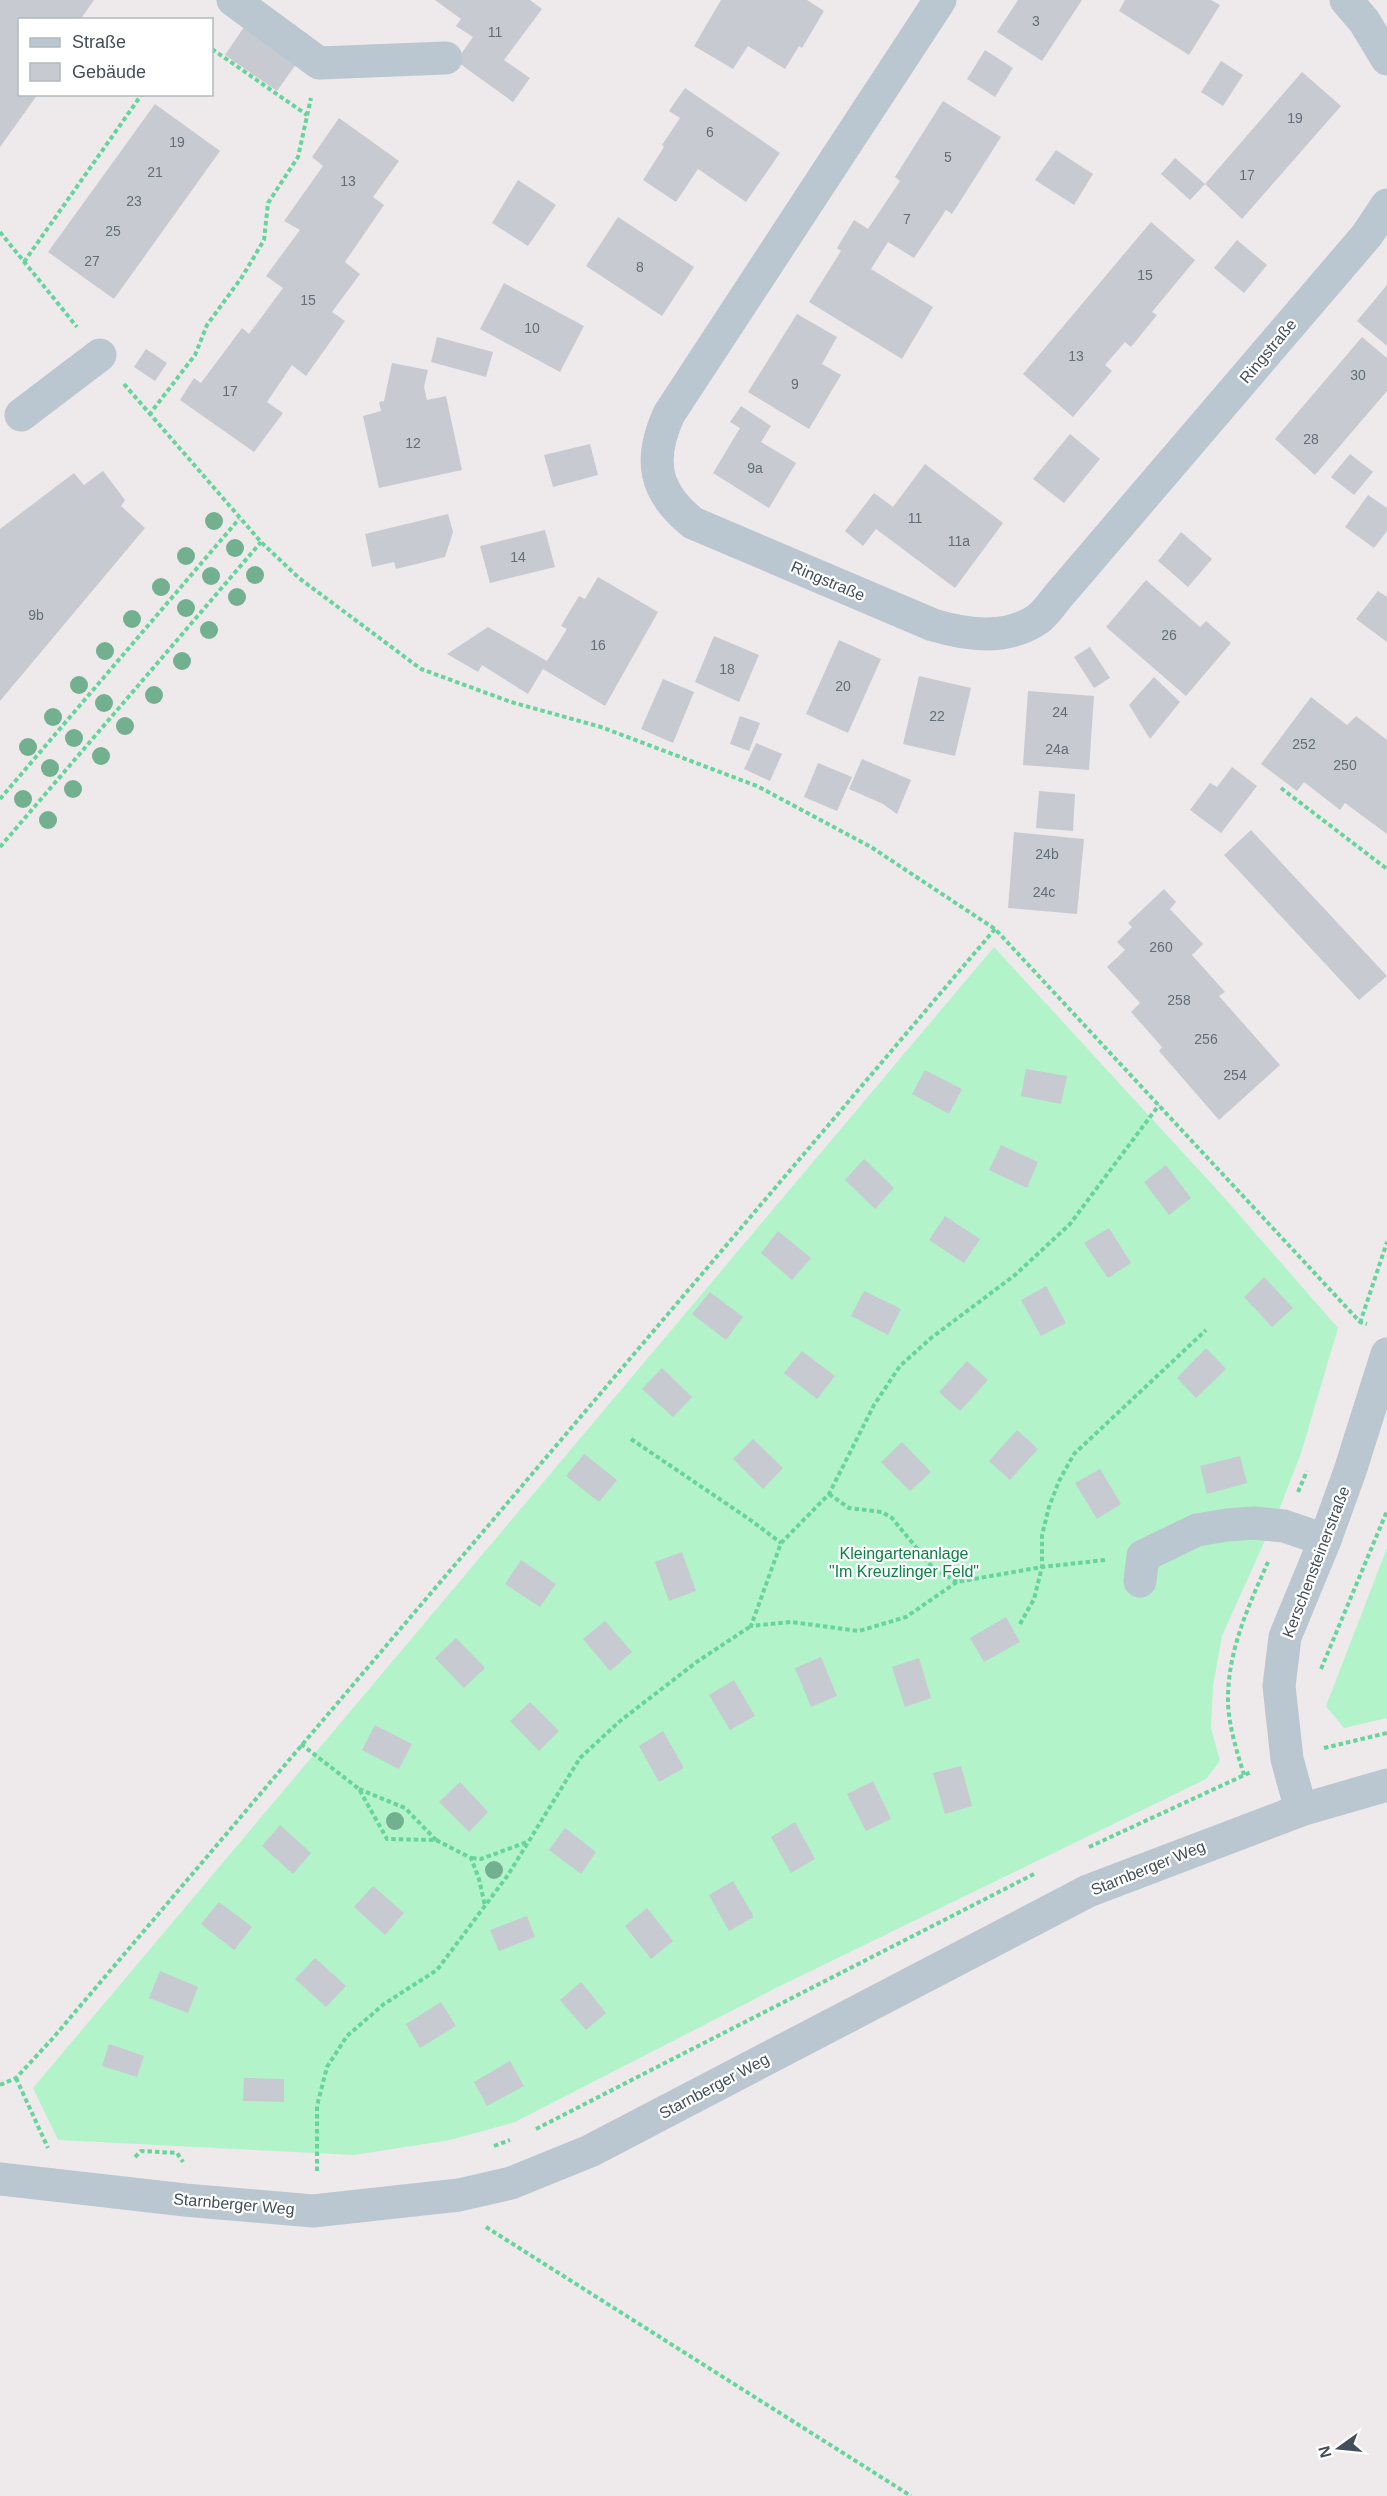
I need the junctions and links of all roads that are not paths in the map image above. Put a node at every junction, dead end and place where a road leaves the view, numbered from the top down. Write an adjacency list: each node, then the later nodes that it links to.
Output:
1 (233, 0): 4 (street)
2 (940, 0): 6 (street, Ringstraße)
3 (1346, 0): 5 (street)
4 (446, 58)
5 (1387, 59)
6 (1387, 205)
7 (100, 355): 8 (street)
8 (21, 415)
9 (1387, 1354): 10 (street, Kerschensteinerstraße)
10 (1325, 1540): 11 (street); 13 (street, Kerschensteinerstraße)
11 (1142, 1569)
12 (1387, 1785): 13 (street, Starnberger Weg)
13 (1301, 1810): 14 (street, Starnberger Weg)
14 (0, 2180)

